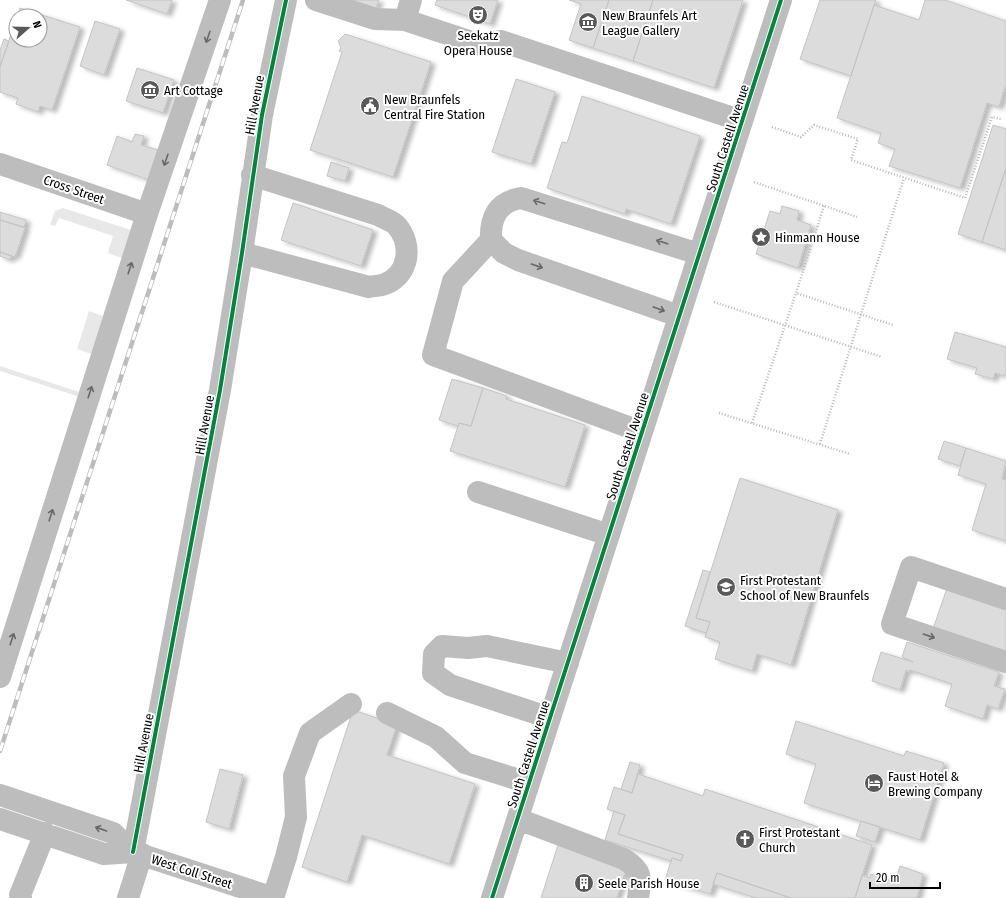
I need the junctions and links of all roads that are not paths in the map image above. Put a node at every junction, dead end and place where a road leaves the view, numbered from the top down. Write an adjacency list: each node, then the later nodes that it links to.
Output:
1 (220, 0): 10 (street, one-way to 10)
2 (286, 0): 9 (street, Hill Avenue)
3 (316, 0): 6 (street)
4 (411, 0): 6 (street)
5 (781, 0): 7 (street, South Castell Avenue)
6 (404, 20): 7 (street)
7 (742, 122): 13 (street, South Castell Avenue)
8 (0, 164): 10 (street, Cross Street)
9 (252, 176): 12 (street, Hill Avenue); 12 (street)
10 (147, 214): 21 (street, one-way to 10)
11 (491, 240): 13 (street, one-way to 11); 14 (street, one-way to 14); 15 (street)
12 (242, 253): 30 (street, Hill Avenue)
13 (700, 254): 14 (street, South Castell Avenue)
14 (679, 316): 15 (street, South Castell Avenue)
15 (642, 432): 17 (street, South Castell Avenue)
16 (478, 492): 17 (street)
17 (609, 535): 20 (street, South Castell Avenue)
18 (1006, 599): 19 (street, one-way to 19)
19 (1006, 662)
20 (568, 663): 24 (street, South Castell Avenue); 24 (street)
21 (0, 677)
22 (351, 704): 33 (street)
23 (387, 713): 25 (street)
24 (550, 718): 25 (street, South Castell Avenue)
25 (529, 783): 28 (street, South Castell Avenue)
26 (0, 795): 30 (street, West Coll Street, one-way to 26)
27 (0, 819): 29 (street, West Coll Street)
28 (518, 819): 34 (street, South Castell Avenue); 35 (street)
29 (45, 833): 30 (street, West Coll Street); 31 (street)
30 (137, 853): 32 (street, Hill Avenue); 33 (street, West Coll Street)
31 (21, 898)
32 (128, 898)
33 (273, 898)
34 (492, 898)
35 (638, 898)

